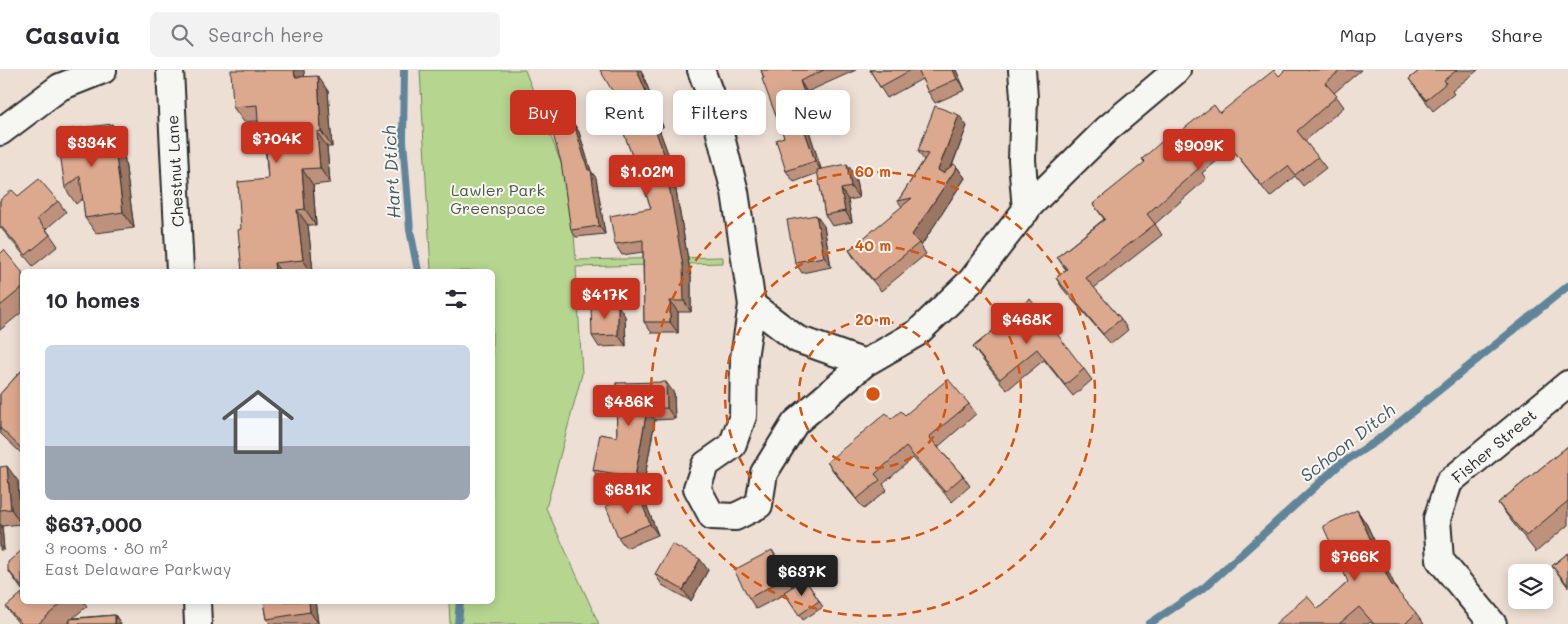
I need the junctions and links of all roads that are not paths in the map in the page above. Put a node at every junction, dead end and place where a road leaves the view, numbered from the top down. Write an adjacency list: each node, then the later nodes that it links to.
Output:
1 (103, 70): 6 (street)
2 (170, 70): 8 (street, Chestnut Lane)
3 (701, 70): 9 (street)
4 (1022, 70): 7 (street)
5 (1177, 70): 7 (street)
6 (0, 132)
7 (1026, 211): 10 (street)
8 (180, 269)
9 (752, 305): 10 (street); 10 (street)
10 (865, 363)
11 (1568, 384): 14 (street, Fisher Street)
12 (197, 604): 13 (street)
13 (198, 624)
14 (1492, 624)

